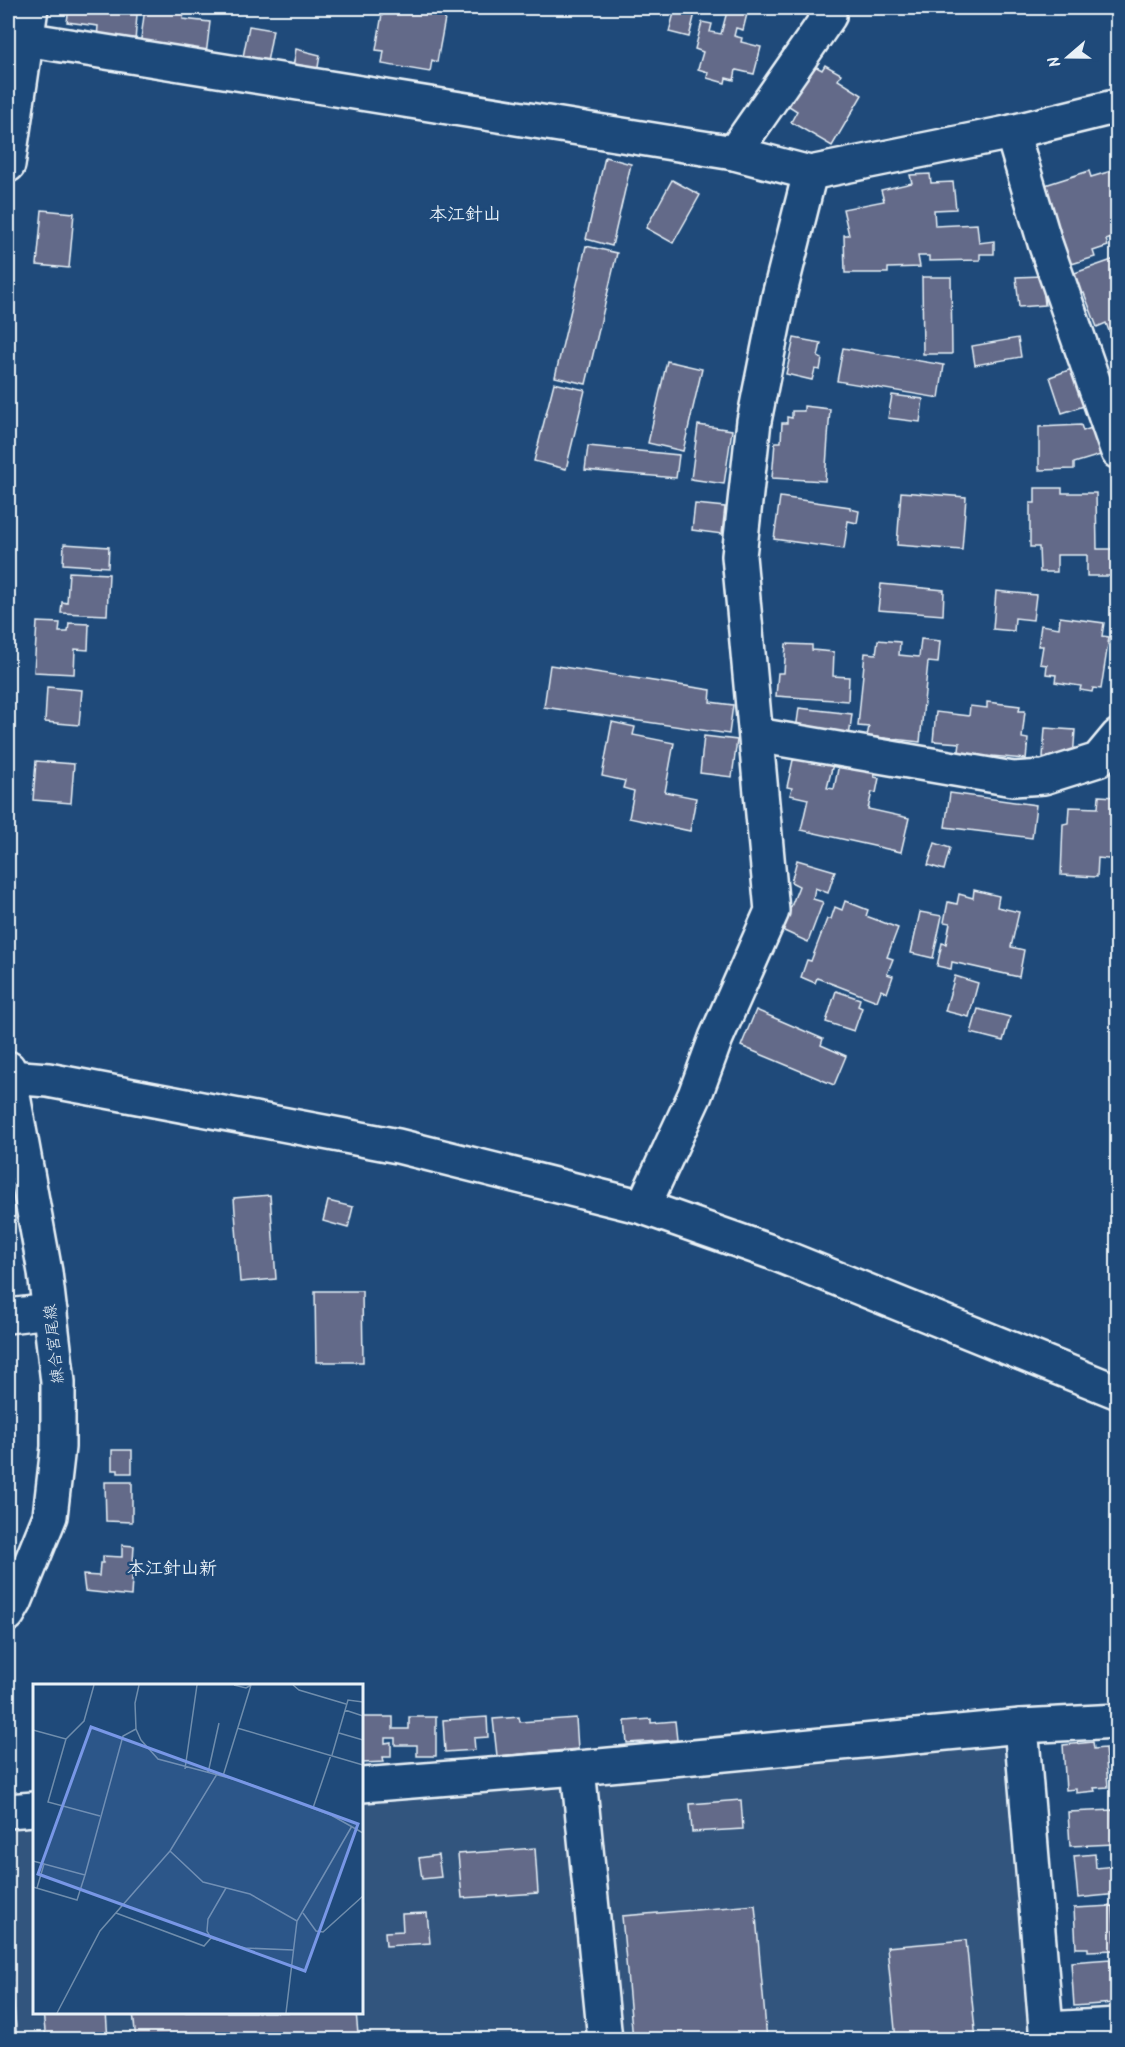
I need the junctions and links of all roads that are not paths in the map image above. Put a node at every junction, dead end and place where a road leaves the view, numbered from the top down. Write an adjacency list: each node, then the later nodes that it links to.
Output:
1 (827, 8): 5 (street)
2 (28, 23): 5 (street); 6 (street)
3 (1118, 106): 4 (street)
4 (1012, 132): 7 (street); 8 (street)
5 (734, 153): 7 (street)
6 (8, 165)
7 (810, 173): 9 (street)
8 (1118, 452)
9 (757, 735): 10 (street); 13 (street)
10 (1118, 736)
11 (8, 1072): 12 (street, 練合宮尾線); 13 (street)
12 (14, 1149): 14 (street, 練合宮尾線)
13 (643, 1207): 16 (street)
14 (50, 1311): 15 (street); 17 (street, 練合宮尾線)
15 (8, 1316)
16 (1118, 1392)
17 (8, 1614)
18 (1118, 1721): 19 (street)
19 (1021, 1726): 20 (street); 25 (street)
20 (578, 1768): 21 (street); 26 (street)
21 (363, 1785)
22 (33, 1809): 23 (street)
23 (8, 1811)
24 (1118, 2025): 25 (street)
25 (1047, 2035)
26 (605, 2040)

